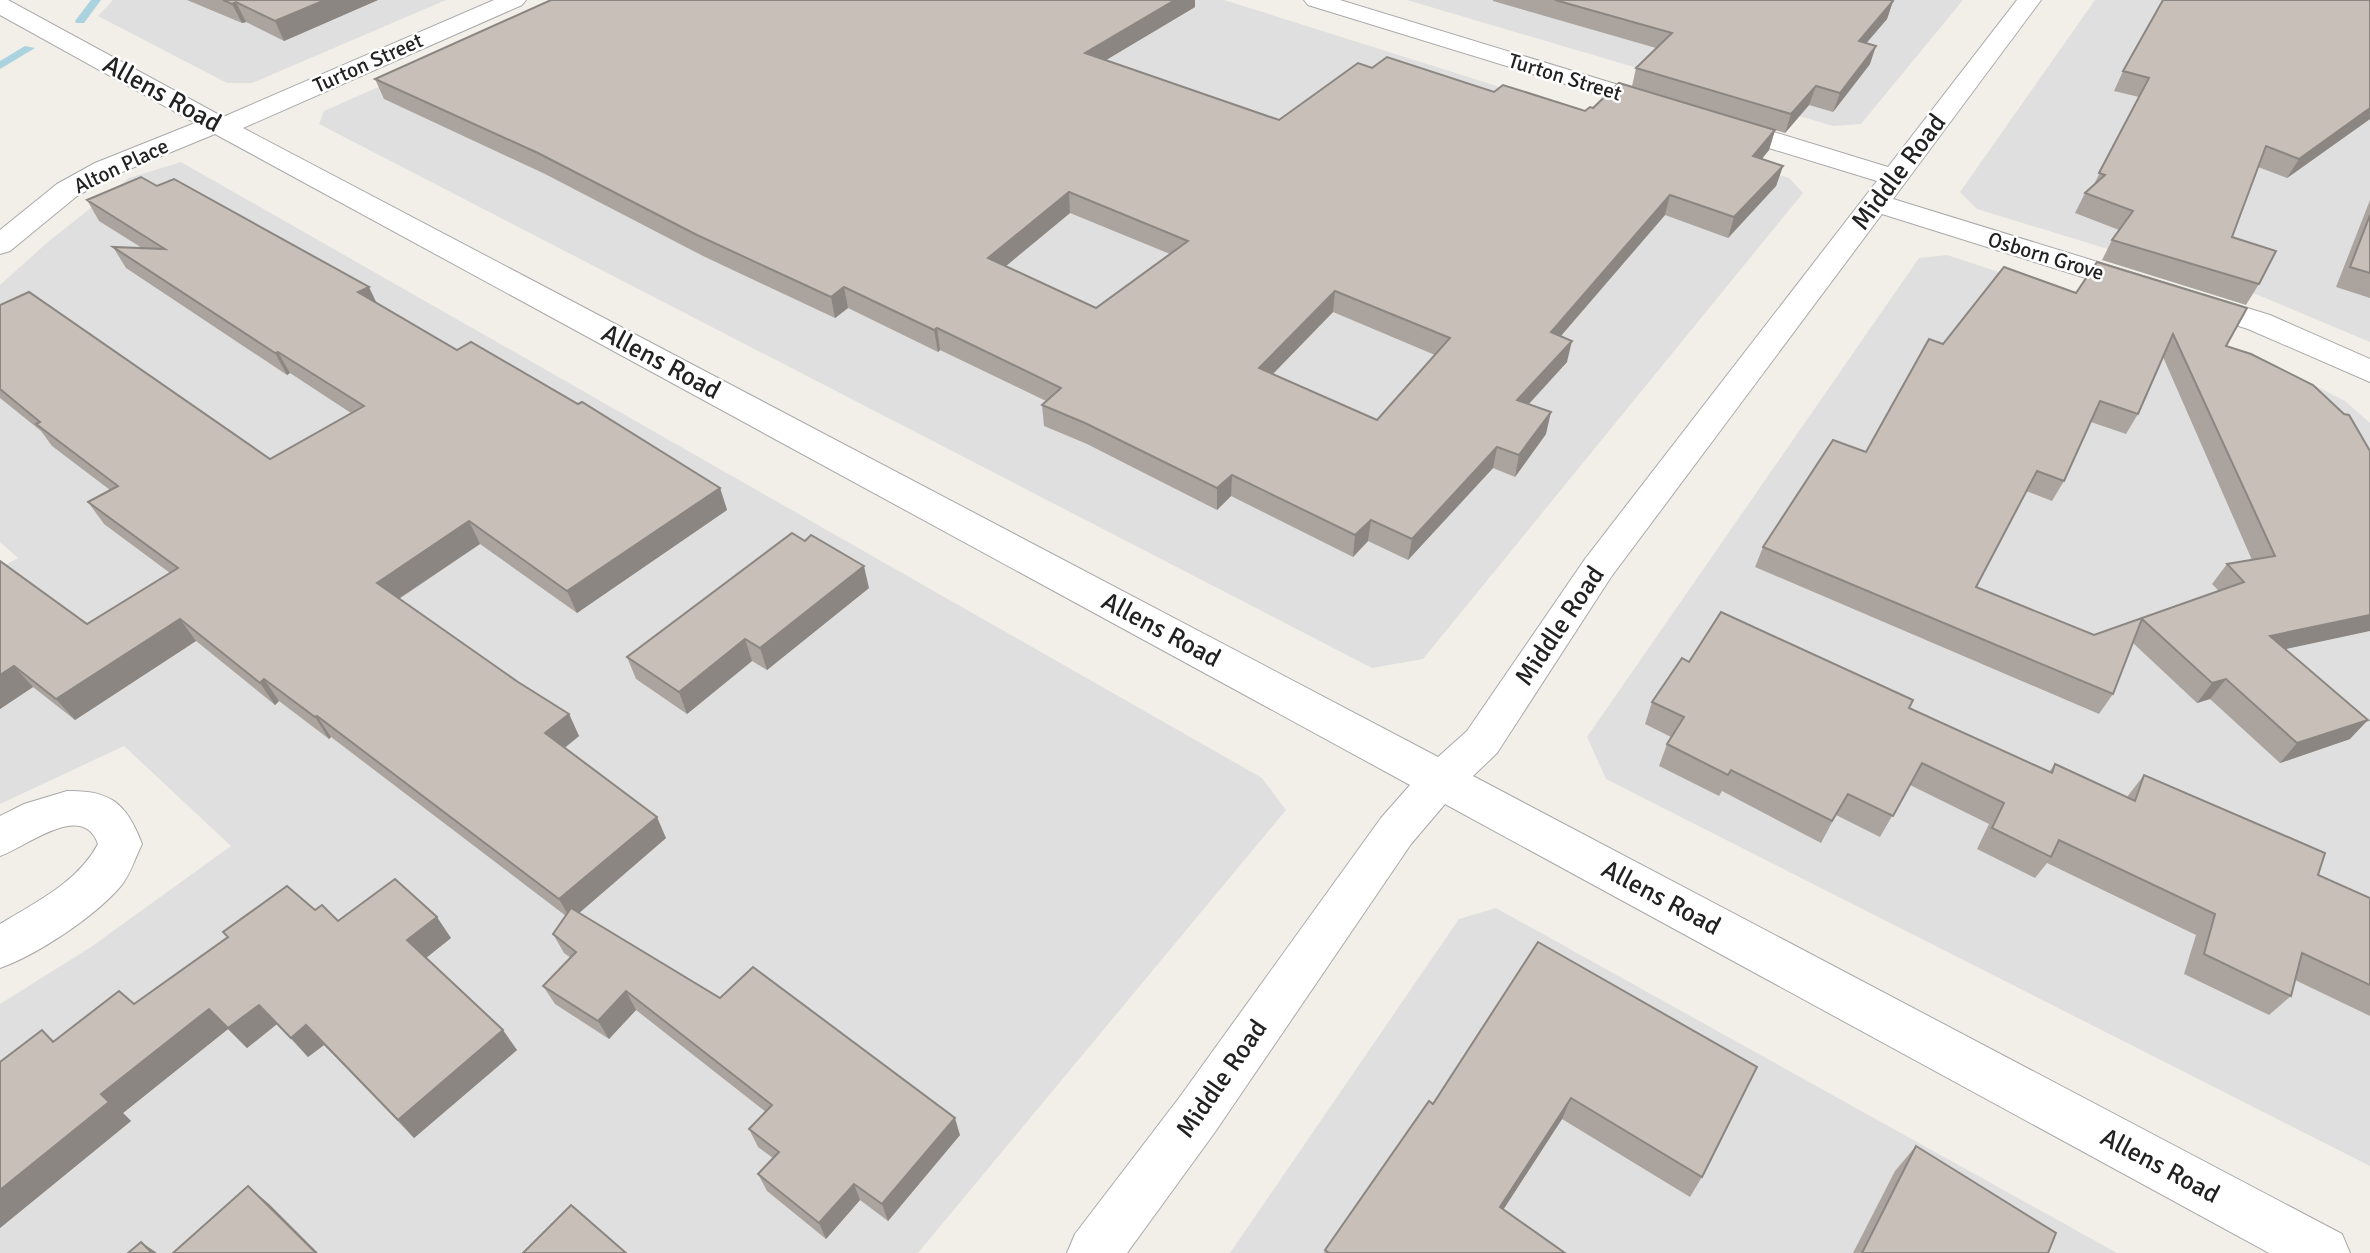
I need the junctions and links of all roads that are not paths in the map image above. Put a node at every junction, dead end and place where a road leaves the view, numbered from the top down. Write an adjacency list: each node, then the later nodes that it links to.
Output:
1 (513, 0): 5 (street, Turton Street)
2 (1315, 0): 6 (street, Turton Street)
3 (2029, 0): 6 (street, Middle Road)
4 (0, 5): 5 (street, Allens Road)
5 (219, 125): 7 (street, Alton Place); 9 (street, Allens Road)
6 (1885, 190): 8 (street, Osborn Grove); 9 (street, Middle Road)
7 (0, 245)
8 (2370, 372)
9 (1441, 780): 12 (street, Middle Road); 13 (street, Allens Road)
10 (0, 838): 11 (street)
11 (0, 948)
12 (1094, 1253)
13 (2323, 1253)

